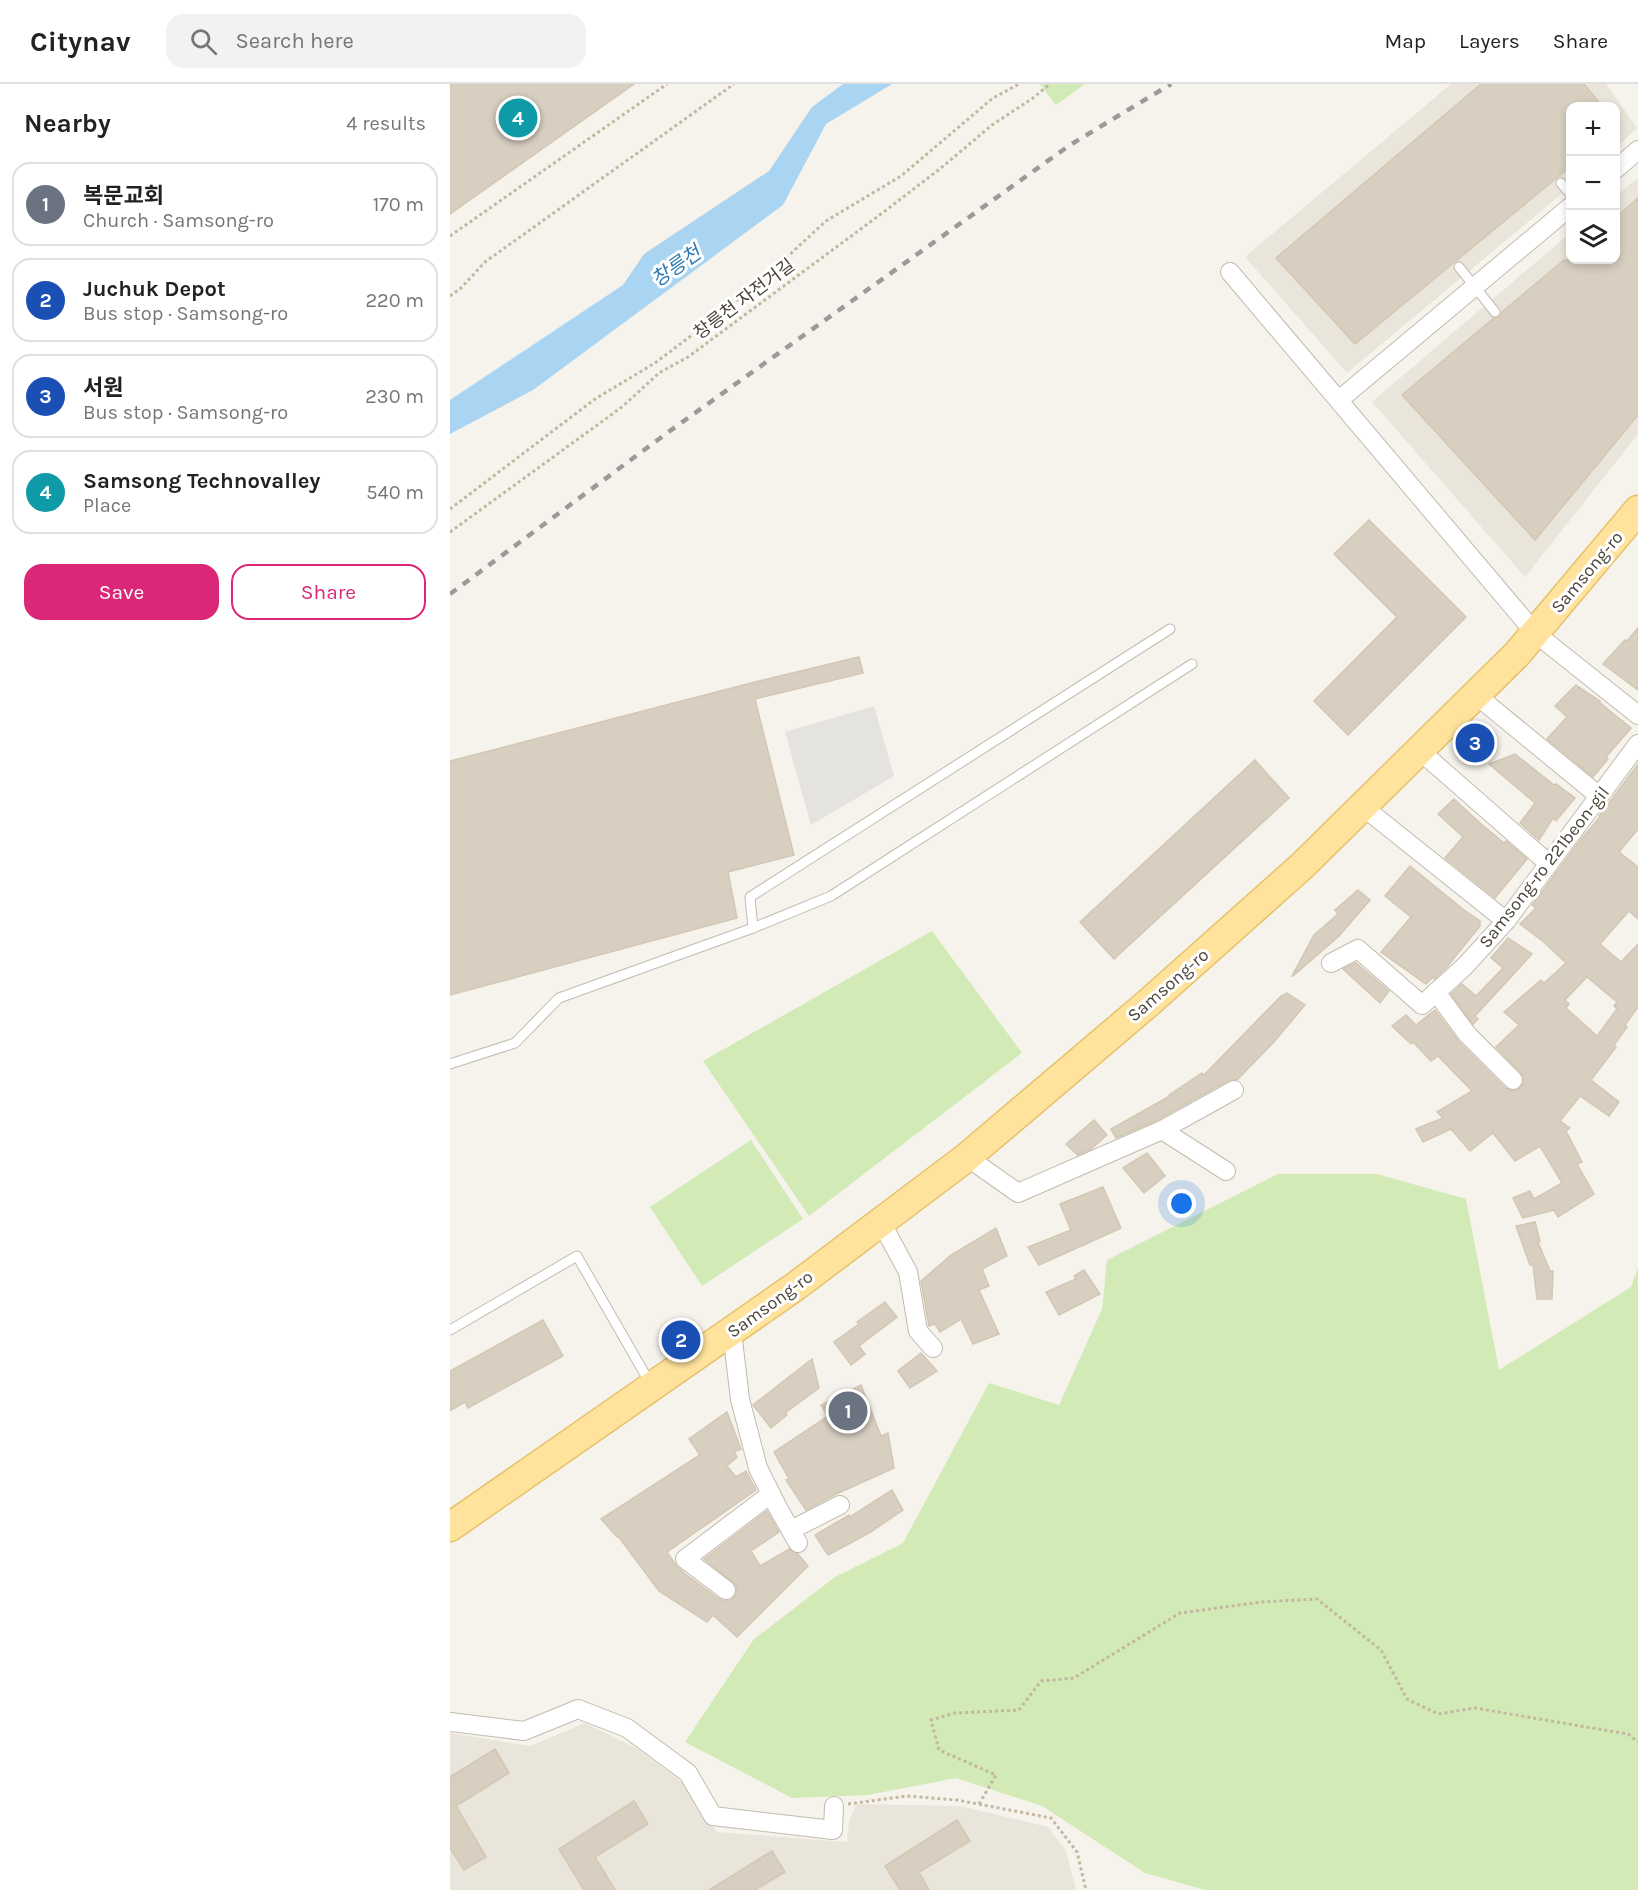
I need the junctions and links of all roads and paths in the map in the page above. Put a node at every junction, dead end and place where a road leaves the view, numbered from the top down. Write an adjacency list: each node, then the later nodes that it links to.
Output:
1 (667, 84): 10 (path)
2 (734, 84): 14 (path)
3 (1019, 84): 17 (path)
4 (1050, 84): 19 (path, 창릉천 자전거길)
5 (1638, 150): 6 (street)
6 (1620, 166)
7 (1561, 183): 8 (lane)
8 (1566, 189)
9 (1566, 210): 13 (street)
10 (450, 236)
11 (1459, 267): 13 (lane)
12 (1230, 272): 16 (street)
13 (1475, 287): 15 (lane); 16 (street)
14 (450, 296)
15 (1495, 312)
16 (1339, 400): 21 (street)
17 (450, 509)
18 (1638, 510): 21 (main road, Samsong-ro)
19 (450, 532)
20 (1170, 628): 31 (lane)
21 (1535, 633): 23 (main road, Samsong-ro); 24 (street)
22 (1192, 664): 31 (lane)
23 (1476, 695): 26 (main road, Samsong-ro); 27 (street)
24 (1638, 715)
25 (1638, 744): 27 (street, Samsong-ro 221beon-gil)
26 (1419, 750): 28 (main road, Samsong-ro); 29 (street)
27 (1599, 796): 29 (street, Samsong-ro 221beon-gil)
28 (1362, 806): 30 (street); 38 (main road, Samsong-ro)
29 (1548, 863): 30 (street, Samsong-ro 221beon-gil)
30 (1506, 921): 33 (street, Samsong-ro 221beon-gil)
31 (753, 928): 34 (lane)
32 (1331, 963): 33 (street, Samsong-ro 221beon-gil)
33 (1436, 992): 35 (street)
34 (450, 1064)
35 (1513, 1080)
36 (1234, 1090): 37 (street)
37 (1161, 1130): 38 (street); 39 (street)
38 (967, 1157): 40 (main road, Samsong-ro)
39 (1226, 1171)
40 (881, 1222): 42 (main road, Samsong-ro); 43 (street)
41 (450, 1330): 44 (lane)
42 (732, 1332): 44 (main road, Samsong-ro); 45 (street)
43 (933, 1348)
44 (651, 1385): 47 (main road, Samsong-ro)
45 (771, 1494): 46 (street); 48 (street)
46 (840, 1505)
47 (450, 1527)
48 (726, 1590)
49 (450, 1722): 52 (street)
50 (1638, 1742): 51 (path)
51 (979, 1804): 52 (path); 53 (path)
52 (834, 1806)
53 (1086, 1890)

